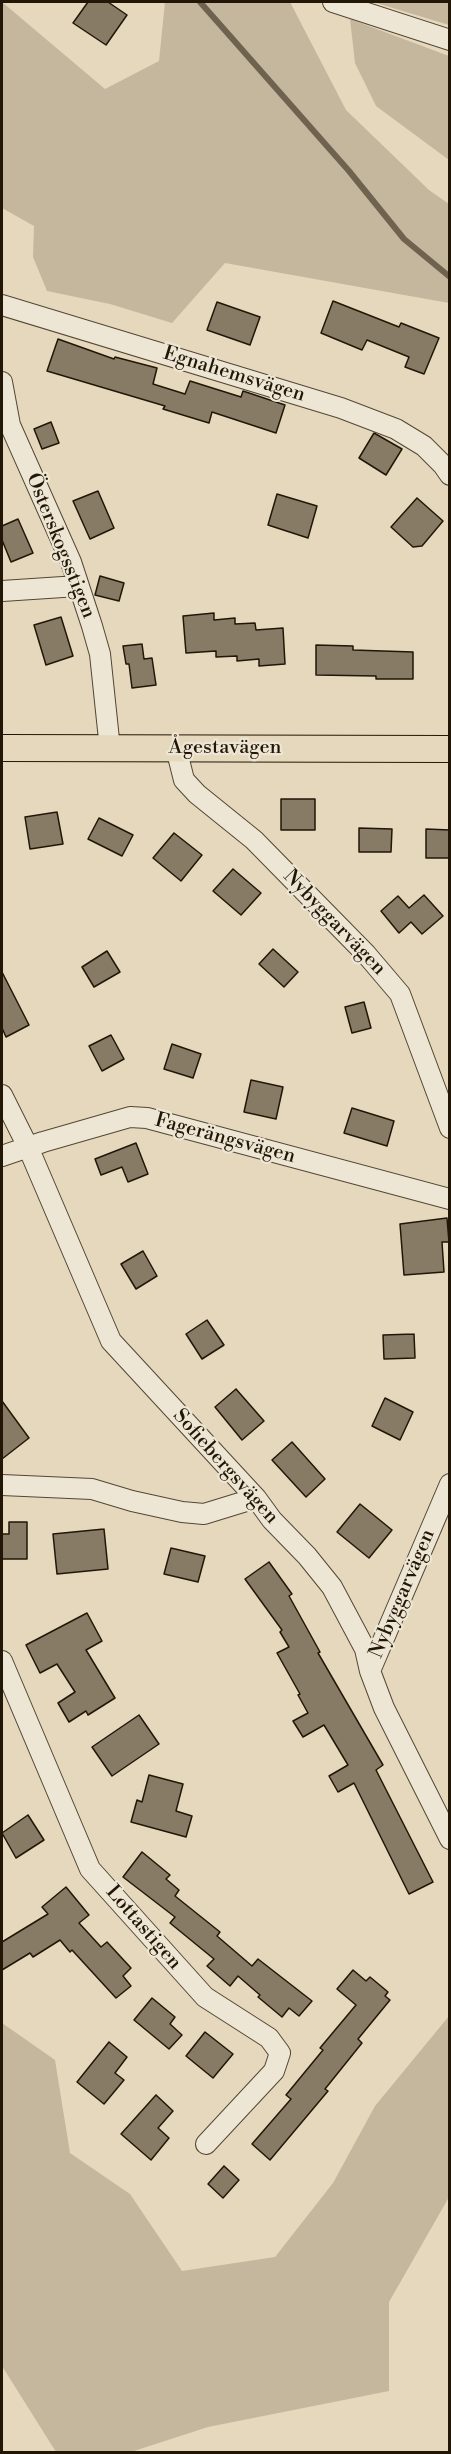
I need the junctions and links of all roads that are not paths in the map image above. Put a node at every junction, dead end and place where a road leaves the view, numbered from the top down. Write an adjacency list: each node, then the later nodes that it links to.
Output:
1 (333, 2): 2 (street)
2 (450, 40)
3 (2, 305): 5 (street, Egnahemsvägen)
4 (2, 382): 6 (street, Österskogsstigen)
5 (450, 475)
6 (78, 586): 7 (street); 10 (street, Österskogsstigen)
7 (2, 591)
8 (2, 748): 10 (main road, Ågestavägen)
9 (176, 748): 10 (main road, Ågestavägen); 11 (main road, Ågestavägen); 13 (street, Nybyggarvägen)
10 (110, 749)
11 (450, 749)
12 (2, 1095): 14 (street, Sofiebergsvägen)
13 (450, 1128)
14 (28, 1147): 15 (street, Fagerängsvägen); 16 (street, Fagerängsvägen); 19 (street, Sofiebergsvägen)
15 (2, 1156)
16 (450, 1199)
17 (450, 1484): 21 (street, Nybyggarvägen)
18 (2, 1485): 19 (street)
19 (256, 1498): 21 (street, Sofiebergsvägen)
20 (2, 1661): 23 (street, Lottastigen)
21 (370, 1671): 22 (street, Sofiebergsvägen)
22 (450, 1839)
23 (206, 2144)

